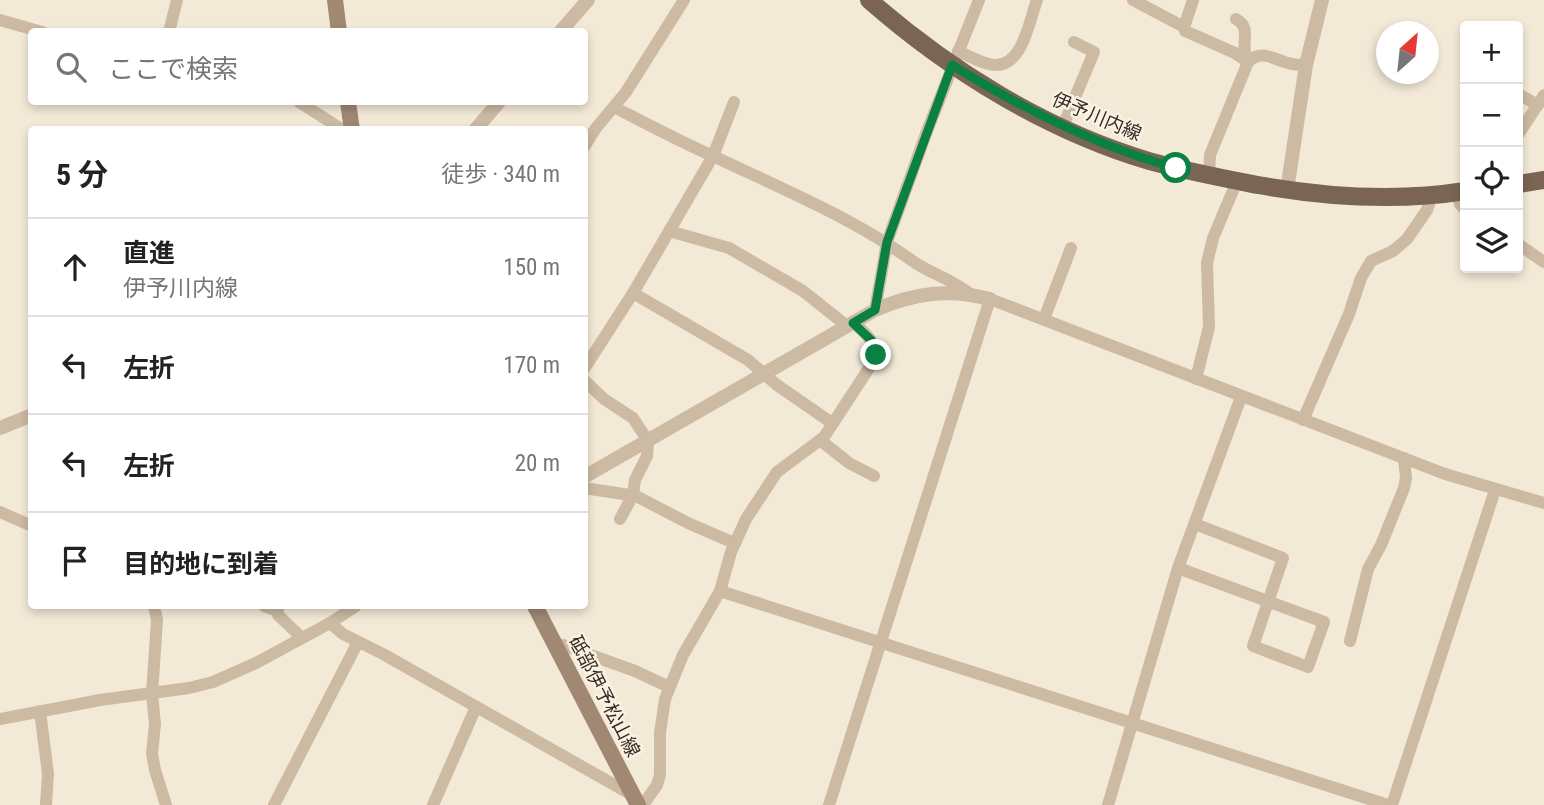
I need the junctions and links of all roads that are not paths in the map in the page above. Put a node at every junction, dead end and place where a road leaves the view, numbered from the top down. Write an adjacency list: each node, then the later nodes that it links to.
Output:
1 (177, 0): 15 (street)
2 (335, 0): 16 (main road)
3 (587, 0): 17 (street)
4 (684, 0): 28 (street)
5 (869, 0): 19 (main road, 伊予川内線)
6 (979, 0): 19 (street)
7 (1037, 0): 19 (street)
8 (1133, 0): 13 (street)
9 (1193, 0): 13 (street)
10 (1322, 0): 21 (street)
11 (1236, 19): 20 (street)
12 (0, 20): 14 (street)
13 (1184, 27): 20 (street)
14 (28, 28)
15 (170, 28)
16 (338, 28)
17 (563, 28)
18 (1074, 43): 32 (street)
19 (955, 58): 32 (main road, 伊予川内線); 44 (street)
20 (1248, 62): 21 (street); 36 (street)
21 (1306, 65): 40 (street)
22 (1523, 95): 23 (street)
23 (1541, 100): 33 (street)
24 (734, 102): 35 (street)
25 (304, 105): 29 (street)
26 (348, 105): 30 (main road)
27 (496, 105): 31 (street)
28 (614, 107): 34 (street); 35 (street)
29 (337, 126)
30 (351, 126)
31 (478, 126)
32 (1063, 126): 36 (main road, 伊予川内線)
33 (1523, 127)
34 (588, 141)
35 (713, 156): 43 (street); 44 (street)
36 (1209, 176): 38 (main road, 伊予川内線)
37 (1544, 180): 39 (main road)
38 (1237, 181): 40 (main road, 伊予川内線); 56 (street)
39 (1523, 183)
40 (1287, 190): 42 (main road, 伊予川内線)
41 (1460, 192): 42 (main road, 伊予川内線)
42 (1432, 195): 60 (street)
43 (669, 231): 48 (street); 53 (street)
44 (887, 242): 49 (street); 51 (street)
45 (1523, 247): 47 (street)
46 (1071, 248): 52 (street)
47 (1544, 262)
48 (633, 293): 54 (street); 55 (street)
49 (970, 294): 50 (street); 51 (street)
50 (990, 299): 52 (street); 86 (street)
51 (875, 310): 53 (street)
52 (1044, 319): 56 (street)
53 (850, 324): 55 (street); 61 (street)
54 (588, 363)
55 (764, 374): 61 (street); 64 (street)
56 (1196, 379): 58 (street)
57 (588, 384): 64 (street)
58 (1241, 397): 60 (street); 75 (street)
59 (28, 417): 62 (street)
60 (1303, 420): 65 (street)
61 (832, 423): 63 (street)
62 (0, 429)
63 (820, 440): 67 (street); 76 (street)
64 (648, 441): 66 (street); 70 (street)
65 (1404, 458): 69 (street); 87 (street)
66 (588, 475)
67 (874, 476)
68 (588, 489): 70 (street)
69 (1495, 490): 71 (street); 103 (street)
70 (633, 495): 73 (street); 76 (street)
71 (1544, 503)
72 (0, 512): 74 (street)
73 (620, 519)
74 (28, 524)
75 (1195, 524): 77 (street); 79 (street)
76 (734, 543): 78 (street)
77 (1178, 568): 79 (street); 95 (street)
78 (720, 591): 86 (street); 90 (street)
79 (1268, 602): 79 (street)
80 (155, 609): 91 (street)
81 (278, 609): 85 (street)
82 (352, 609): 84 (street)
83 (537, 609): 89 (main road, 砥部伊予松山線)
84 (331, 623): 85 (street); 88 (street)
85 (301, 638): 91 (street)
86 (880, 641): 95 (street); 101 (street)
87 (1350, 641)
88 (358, 642): 92 (street); 99 (street)
89 (557, 648): 90 (street); 96 (main road, 砥部伊予松山線)
90 (669, 687): 96 (street)
91 (152, 694): 93 (street); 98 (street)
92 (476, 707): 96 (street); 100 (street)
93 (40, 711): 94 (street); 97 (street)
94 (0, 719)
95 (1133, 725): 102 (street); 103 (street)
96 (641, 803)
97 (46, 805)
98 (166, 805)
99 (274, 805)
100 (433, 805)
101 (830, 805)
102 (1108, 805)
103 (1390, 805)

